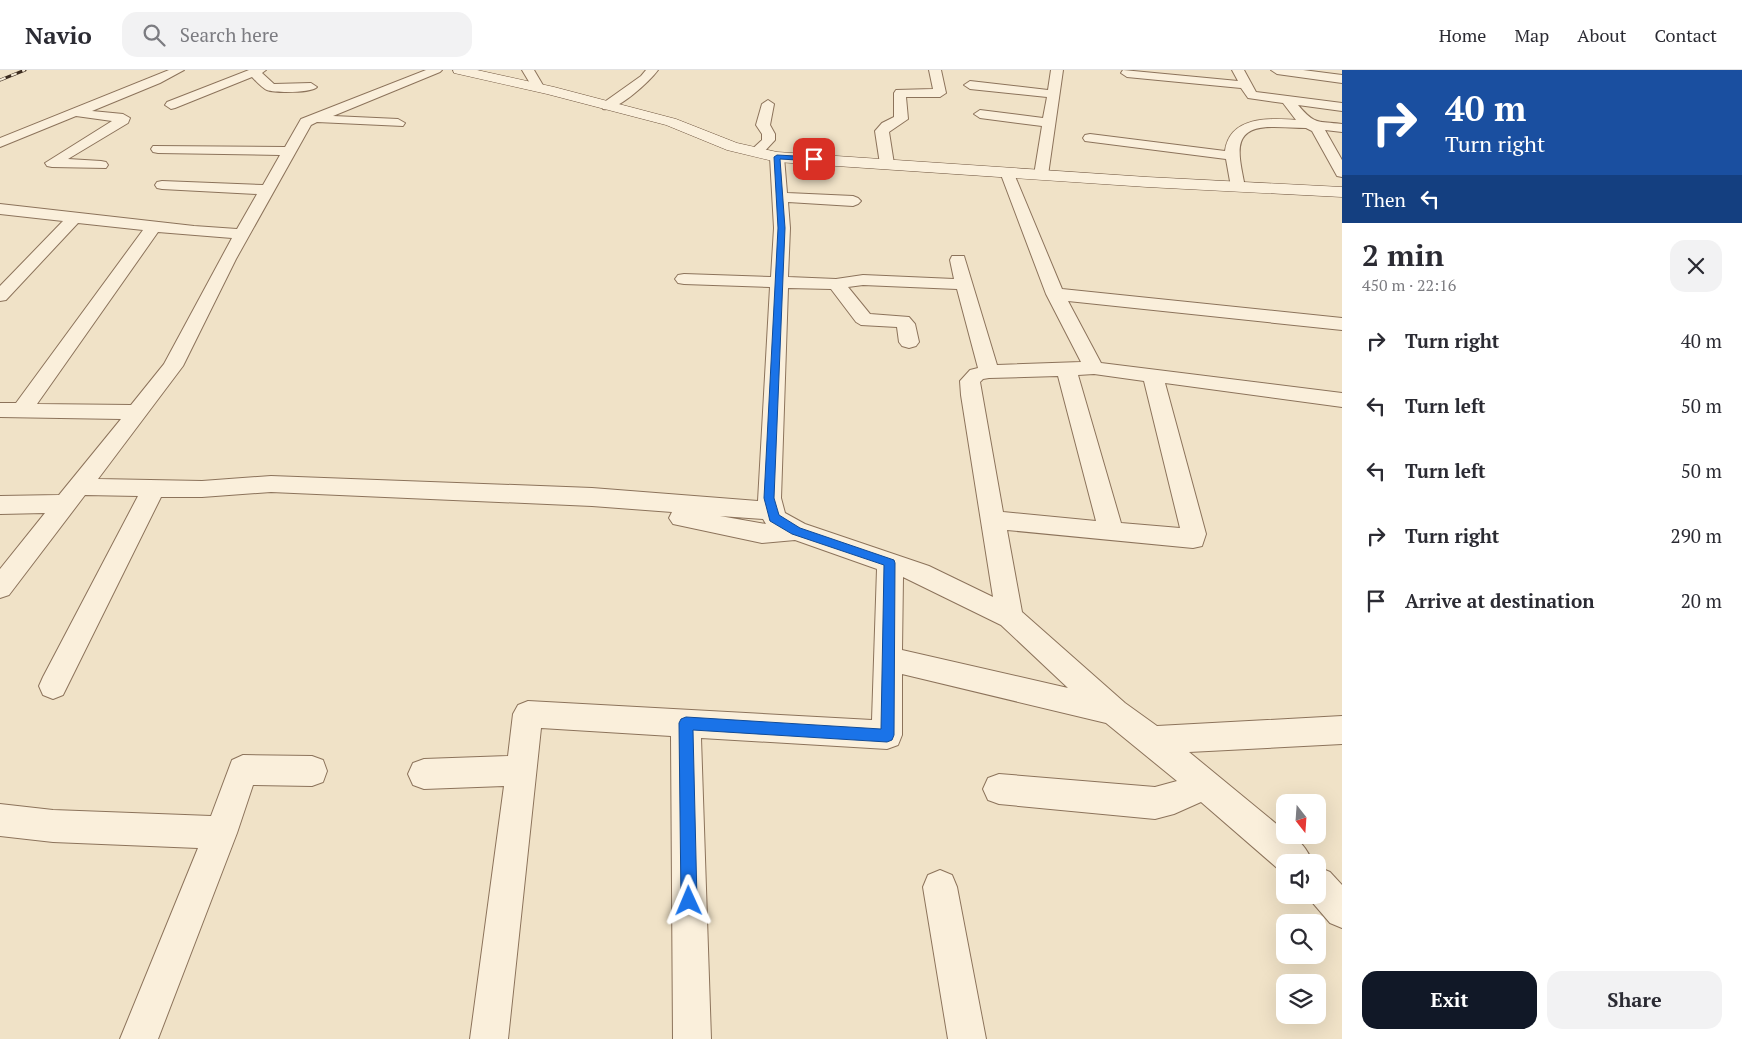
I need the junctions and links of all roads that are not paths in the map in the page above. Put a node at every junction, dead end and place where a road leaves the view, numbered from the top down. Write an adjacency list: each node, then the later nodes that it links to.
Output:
1 (178, 70): 25 (street)
2 (436, 70): 27 (street)
3 (459, 70): 11 (street)
4 (528, 70): 18 (street)
5 (652, 70): 23 (street)
6 (935, 70): 38 (street)
7 (1057, 70): 19 (street)
8 (1238, 70): 16 (street)
9 (1277, 70): 14 (street)
10 (257, 71): 17 (street); 22 (street)
11 (476, 72): 18 (street)
12 (1126, 73): 13 (street)
13 (1186, 75): 16 (street)
14 (1342, 79)
15 (970, 85): 19 (street)
16 (1245, 85): 20 (street)
17 (311, 87)
18 (538, 87): 23 (street)
19 (1053, 94): 29 (street)
20 (1287, 100): 24 (street); 30 (street)
21 (768, 104): 36 (street)
22 (171, 105)
23 (608, 106): 36 (street)
24 (1342, 107)
25 (77, 113): 33 (street); 39 (street)
26 (980, 114): 29 (street)
27 (315, 119): 28 (street); 35 (street)
28 (398, 123)
29 (1049, 123): 42 (street)
30 (1310, 124): 31 (street); 37 (street); 41 (street)
31 (1342, 128)
32 (1090, 138): 37 (street)
33 (0, 143)
34 (158, 149): 35 (street)
35 (290, 150): 45 (street)
36 (766, 154): 38 (street); 47 (street)
37 (1233, 156): 44 (street)
38 (887, 164): 40 (street)
39 (101, 165)
40 (1008, 172): 42 (street); 58 (street)
41 (1342, 173)
42 (1041, 175): 44 (street)
43 (162, 185): 45 (street)
44 (1238, 187): 46 (street)
45 (267, 190): 52 (street)
46 (1342, 192)
47 (780, 198): 48 (street); 55 (street)
48 (853, 201)
49 (2, 211): 50 (street)
50 (75, 217): 51 (street); 59 (street)
51 (154, 226): 52 (street); 68 (street)
52 (242, 234): 69 (street)
53 (958, 260): 64 (street)
54 (684, 279): 55 (street)
55 (778, 281): 56 (street); 74 (street)
56 (836, 284): 57 (street); 61 (street)
57 (957, 284)
58 (1055, 294): 60 (street); 62 (street)
59 (0, 296)
60 (1342, 324)
61 (908, 342)
62 (1094, 368): 63 (street); 65 (street)
63 (1066, 369): 64 (street); 77 (street)
64 (989, 372): 75 (street)
65 (1153, 376): 66 (street); 77 (street)
66 (1342, 400)
67 (0, 410): 68 (street)
68 (22, 410): 69 (street)
69 (137, 412): 72 (street)
70 (154, 488): 71 (street); 72 (street); 82 (street)
71 (202, 489): 74 (street); 76 (street)
72 (73, 495): 73 (street); 79 (street)
73 (0, 506)
74 (772, 511): 76 (street)
75 (993, 520): 77 (street); 80 (street)
76 (796, 531): 78 (street)
77 (1111, 532)
78 (890, 563): 80 (street); 81 (street)
79 (0, 588)
80 (1010, 617): 83 (street)
81 (888, 660): 83 (street); 84 (street)
82 (54, 686)
83 (1115, 712): 86 (street)
84 (686, 723): 87 (street); 100 (street)
85 (1342, 730): 86 (street)
86 (1152, 740): 90 (street)
87 (521, 770): 89 (street); 99 (street)
88 (312, 771): 93 (street)
89 (424, 774)
90 (1205, 785): 91 (street); 94 (street)
91 (999, 789)
92 (0, 820): 93 (street)
93 (221, 834): 98 (street)
94 (1287, 854)
95 (940, 886): 101 (street)
96 (1326, 893): 97 (street)
97 (1342, 911)
98 (139, 1039)
99 (490, 1039)
100 (692, 1039)
101 (967, 1039)

